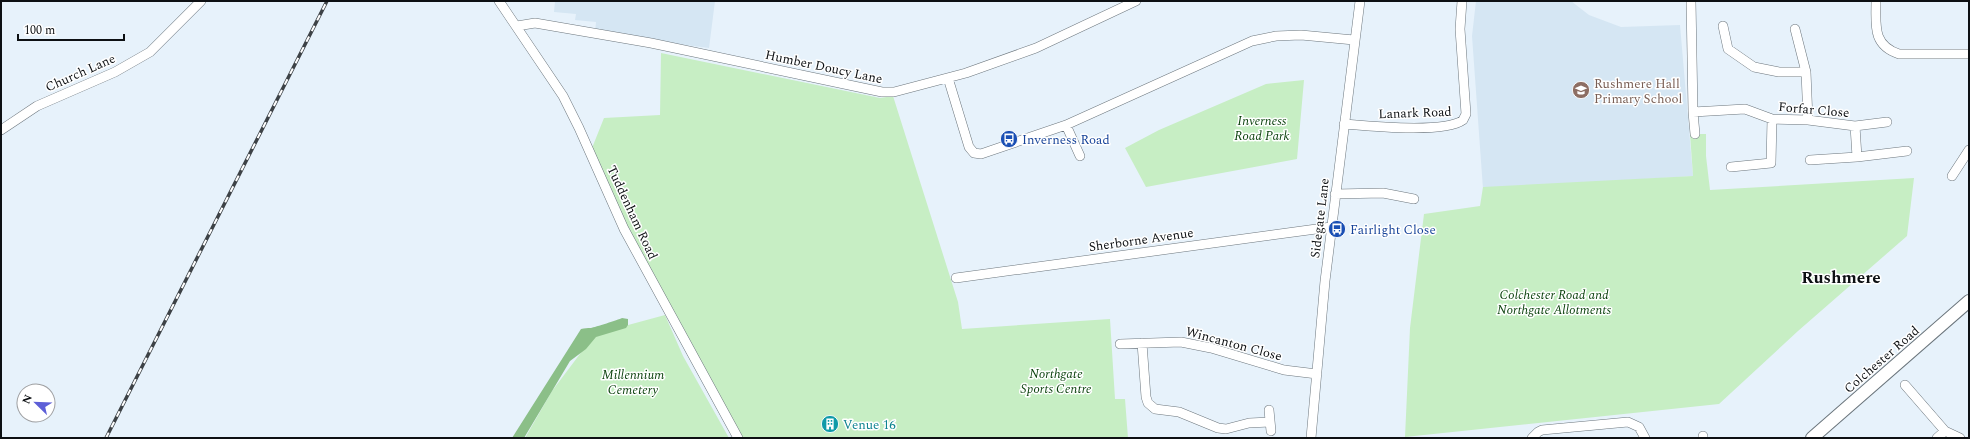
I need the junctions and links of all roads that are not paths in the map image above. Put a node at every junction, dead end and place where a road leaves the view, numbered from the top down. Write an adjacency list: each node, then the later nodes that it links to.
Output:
1 (201, 1): 22 (street, Church Lane)
2 (499, 1): 8 (street, Tuddenham Road)
3 (1136, 1): 14 (street, Humber Doucy Lane)
4 (1360, 1): 11 (street, Sidegate Lane)
5 (1462, 1): 19 (street, Lanark Road)
6 (1691, 1): 15 (street)
7 (1876, 1): 12 (street)
8 (517, 26): 14 (street, Humber Doucy Lane); 43 (street, Tuddenham Road)
9 (1722, 26): 13 (street)
10 (1795, 29): 13 (street)
11 (1354, 40): 19 (street, Sidegate Lane); 20 (street)
12 (1969, 54)
13 (1806, 72): 17 (street)
14 (948, 78): 20 (street)
15 (1693, 112): 16 (street, Forfar Close); 23 (street)
16 (1772, 119): 17 (street, Forfar Close); 29 (street)
17 (1808, 120): 21 (street, Forfar Close)
18 (1887, 122): 21 (street, Forfar Close)
19 (1344, 124): 31 (street, Sidegate Lane)
20 (1066, 125): 26 (street)
21 (1855, 126): 27 (street)
22 (1, 130)
23 (1695, 134)
24 (1969, 150): 30 (street)
25 (1907, 152): 27 (street)
26 (1080, 156)
27 (1857, 157): 28 (street)
28 (1810, 160)
29 (1731, 167)
30 (1952, 176)
31 (1335, 194): 32 (street); 33 (street, Sidegate Lane)
32 (1414, 199)
33 (1331, 227): 34 (street, Sherborne Avenue); 38 (street, Sidegate Lane)
34 (956, 278)
35 (1969, 301): 46 (main road, Colchester Road)
36 (1142, 343): 37 (street, Wincanton Close); 38 (street, Wincanton Close); 40 (street)
37 (1120, 344)
38 (1316, 374): 44 (street, Sidegate Lane)
39 (1905, 385): 41 (street)
40 (1269, 410)
41 (1945, 431): 47 (street); 48 (street)
42 (1534, 436): 45 (street)
43 (738, 438)
44 (1311, 438)
45 (1645, 438)
46 (1812, 438)
47 (1937, 438)
48 (1960, 438)

